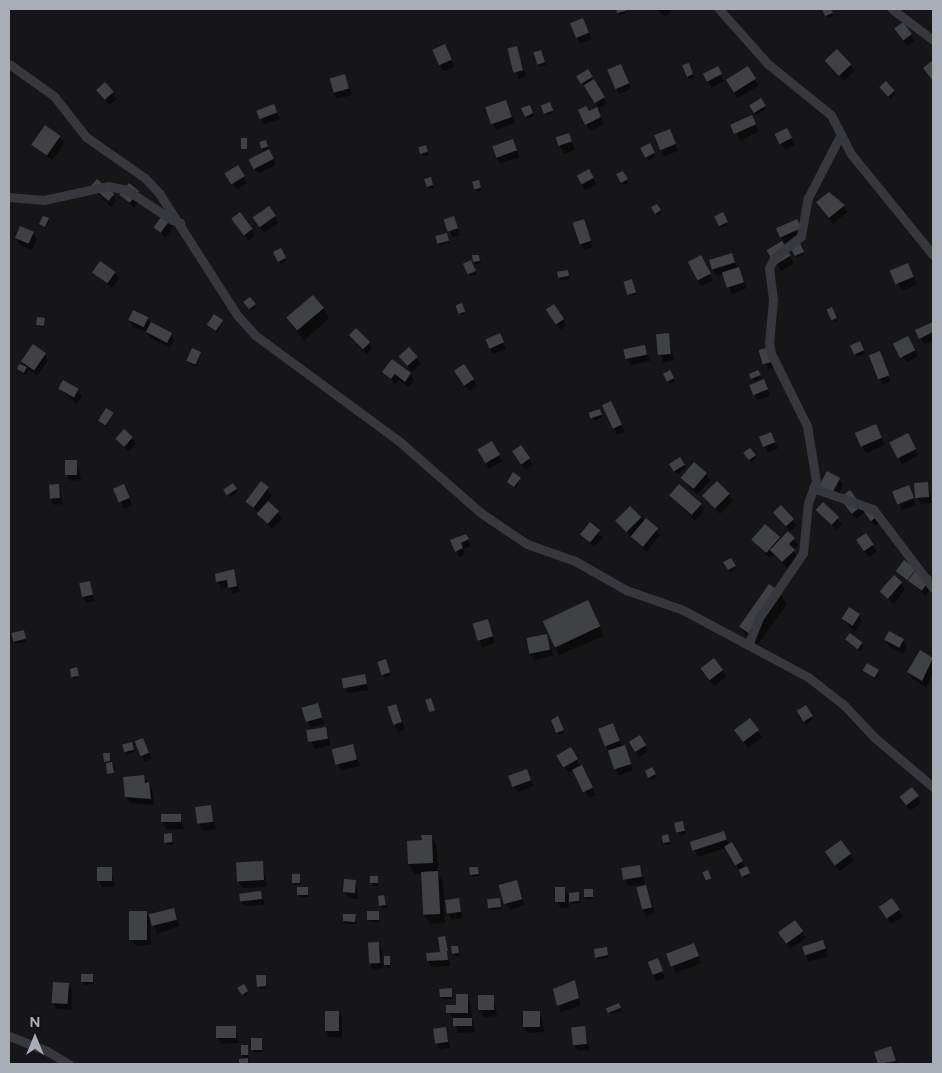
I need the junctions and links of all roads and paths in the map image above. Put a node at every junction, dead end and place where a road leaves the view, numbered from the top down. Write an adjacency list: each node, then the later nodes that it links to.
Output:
1 (719, 9): 5 (street)
2 (892, 9): 3 (street)
3 (933, 40)
4 (9, 64): 7 (street)
5 (841, 134): 8 (street); 9 (street)
6 (9, 197): 7 (street)
7 (181, 223): 11 (street)
8 (933, 256)
9 (813, 488): 10 (street); 11 (street)
10 (933, 588)
11 (748, 645): 12 (street)
12 (933, 787)
13 (9, 1036): 14 (street)
14 (69, 1064)

